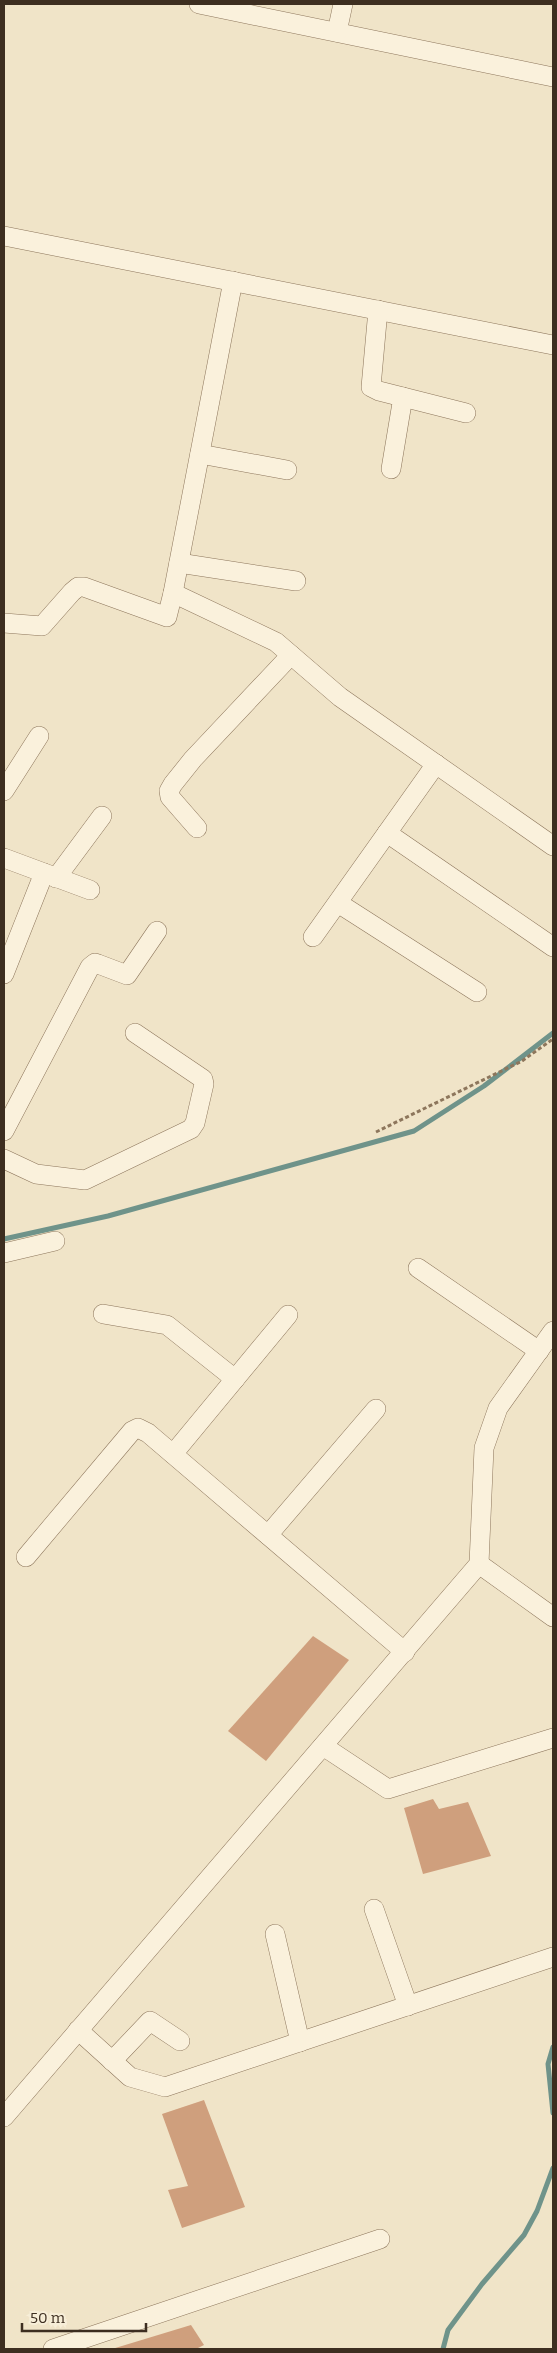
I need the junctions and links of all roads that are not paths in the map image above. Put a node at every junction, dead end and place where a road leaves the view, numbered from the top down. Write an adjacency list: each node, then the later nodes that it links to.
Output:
1 (199, 4): 3 (street)
2 (342, 4): 3 (street)
3 (337, 32): 4 (street)
4 (553, 78)
5 (4, 236): 6 (street)
6 (233, 281): 7 (street); 11 (street)
7 (378, 310): 8 (street); 9 (street)
8 (553, 345)
9 (403, 397): 10 (street); 12 (street)
10 (466, 413)
11 (200, 454): 13 (street); 14 (street)
12 (392, 469)
13 (287, 470)
14 (179, 563): 15 (street); 16 (street)
15 (296, 581)
16 (173, 593): 17 (street); 18 (street)
17 (4, 623)
18 (291, 655): 20 (street); 23 (street)
19 (40, 736): 21 (street)
20 (436, 764): 24 (street); 25 (street)
21 (4, 792)
22 (102, 816): 27 (street)
23 (197, 828)
24 (387, 833): 29 (street); 32 (street)
25 (553, 846)
26 (4, 858): 27 (street)
27 (50, 875): 28 (street); 33 (street)
28 (90, 890)
29 (338, 903): 31 (street); 34 (street)
30 (157, 931): 36 (street)
31 (313, 938)
32 (553, 947)
33 (4, 974)
34 (476, 992)
35 (135, 1033): 37 (street)
36 (4, 1131)
37 (4, 1159)
38 (55, 1241): 39 (street)
39 (4, 1253)
40 (418, 1268): 44 (street)
41 (103, 1314): 45 (street)
42 (288, 1315): 45 (street)
43 (553, 1332): 44 (street)
44 (539, 1351): 50 (street)
45 (236, 1379): 47 (street)
46 (376, 1409): 48 (street)
47 (173, 1454): 48 (street); 49 (street)
48 (268, 1535): 52 (street)
49 (26, 1557)
50 (479, 1564): 51 (street); 52 (street)
51 (553, 1617)
52 (405, 1652): 54 (street)
53 (553, 1738): 54 (street)
54 (323, 1746): 59 (street)
55 (374, 1909): 58 (street)
56 (275, 1934): 61 (street)
57 (553, 1957): 58 (street)
58 (408, 2006): 61 (street)
59 (78, 2030): 62 (street); 63 (street)
60 (180, 2041): 62 (street)
61 (300, 2042): 62 (street)
62 (112, 2061)
63 (4, 2117)
64 (380, 2239): 65 (street)
65 (53, 2349)

